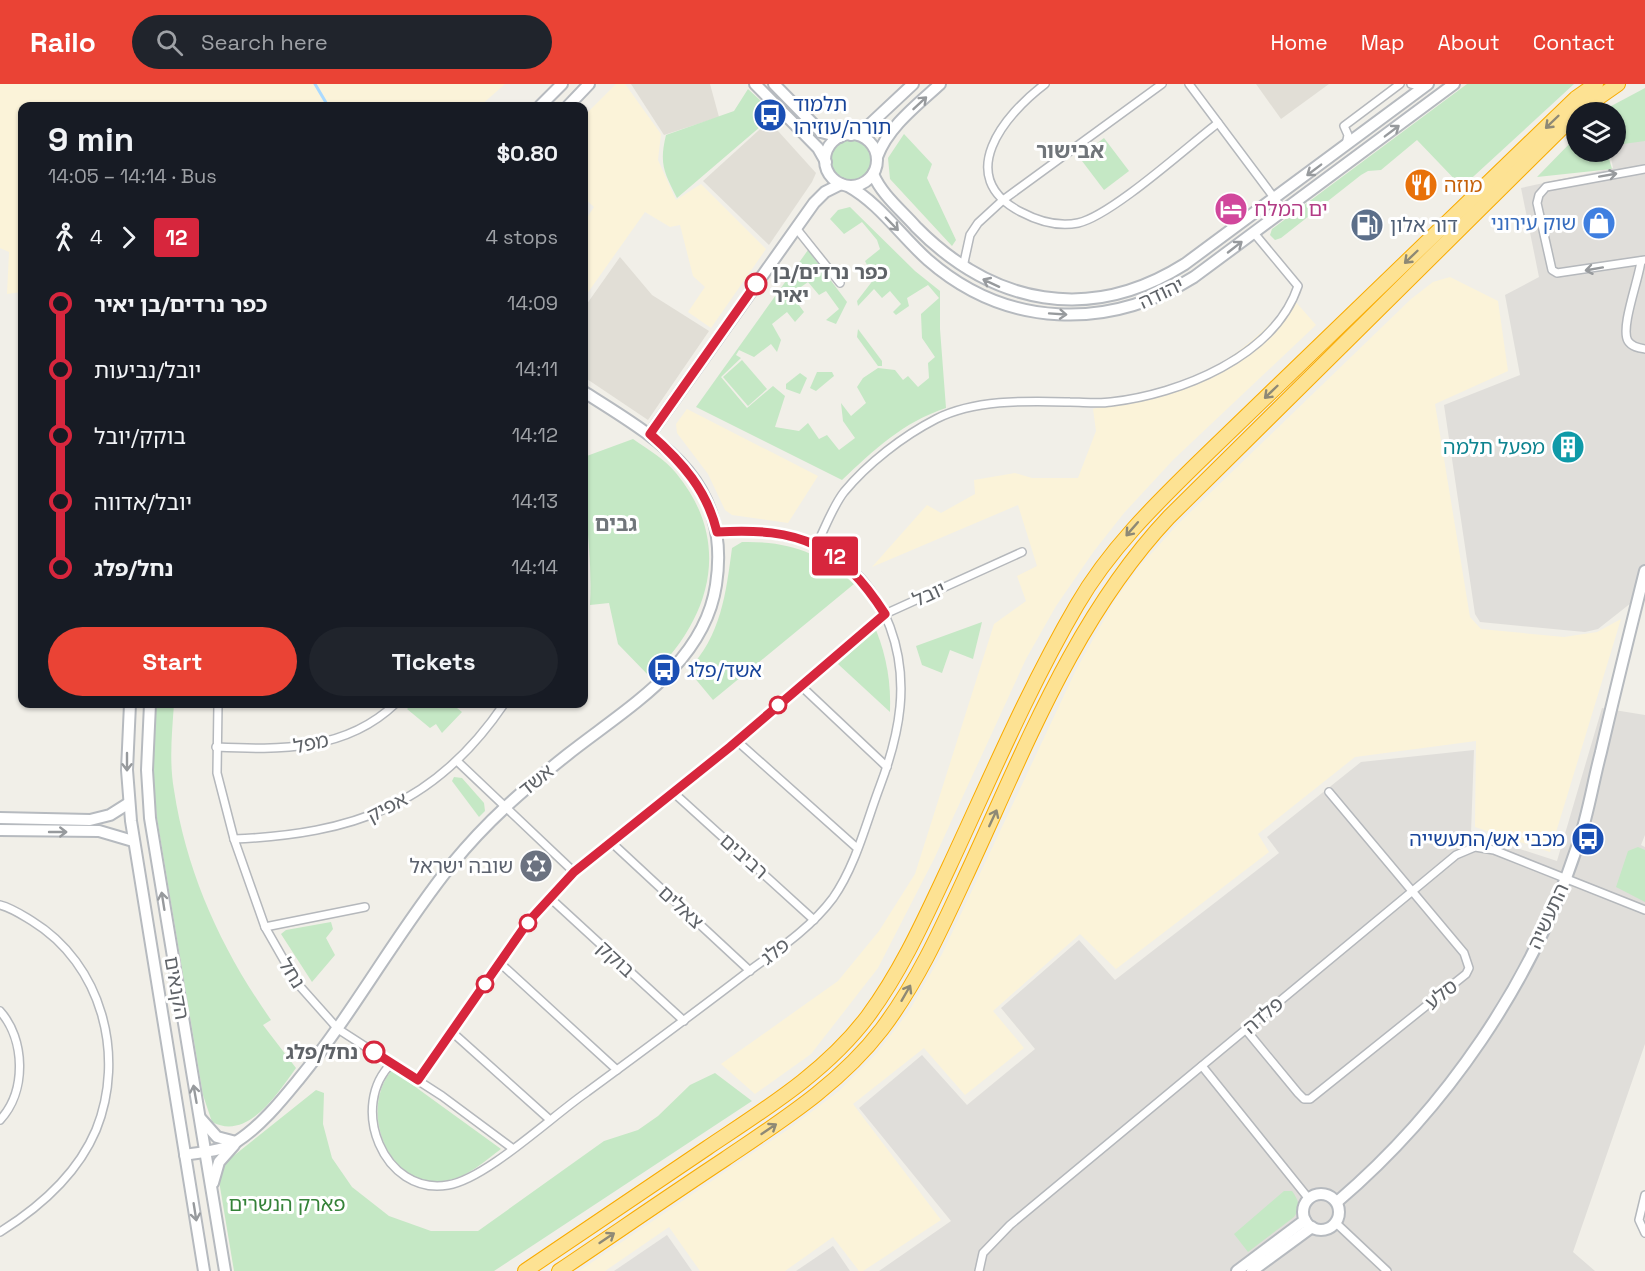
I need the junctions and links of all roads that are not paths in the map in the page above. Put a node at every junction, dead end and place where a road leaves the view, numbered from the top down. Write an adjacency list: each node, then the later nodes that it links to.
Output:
1 (562, 84): 16 (street)
2 (590, 84): 17 (street)
3 (755, 84): 24 (street)
4 (774, 84): 21 (street)
5 (913, 84): 21 (street)
6 (940, 84): 23 (street, one-way to 6)
7 (1045, 84): 29 (street)
8 (1162, 84): 29 (street)
9 (1190, 84): 19 (street)
10 (1400, 84): 22 (street)
11 (1411, 84): 15 (street)
12 (1454, 84): 31 (street, יהודה, one-way to 12)
13 (1596, 84): 102 (highway, one-way to 102)
14 (1618, 84): 18 (highway)
15 (1426, 85): 22 (street, יהודה)
16 (544, 102)
17 (572, 102)
18 (1593, 102)
19 (1218, 123): 28 (street); 29 (street)
20 (1566, 124): 103 (highway, one-way to 20)
21 (845, 136): 23 (street); 24 (street)
22 (1346, 145): 28 (street, יהודה, one-way to 28)
23 (877, 157): 26 (street)
24 (827, 166): 27 (street); 30 (street)
25 (1645, 169): 34 (street, one-way to 25)
26 (873, 174): 27 (street); 35 (street, יהודה)
27 (844, 185): 30 (street); 33 (street, יהודה, one-way to 33)
28 (1275, 199): 31 (street); 35 (street, יהודה, one-way to 35)
29 (1003, 200): 35 (street)
30 (814, 203): 32 (street)
31 (1284, 211): 33 (street, יהודה)
32 (796, 228): 36 (street); 39 (street)
33 (1254, 233): 41 (street)
34 (1643, 261): 37 (street)
35 (963, 267)
36 (840, 283)
37 (1645, 349)
38 (588, 395): 39 (street, אשד)
39 (650, 434): 40 (street, אשד)
40 (717, 532): 41 (street, פלג); 58 (street, אשד)
41 (817, 544): 44 (street, פלג)
42 (1022, 552): 44 (street, יובל)
43 (1645, 571): 66 (street, התעשיה)
44 (885, 614): 45 (street, יובל); 54 (street, פלג)
45 (800, 685): 51 (street, יובל); 54 (street)
46 (130, 708): 57 (street, הקנאים, one-way to 57)
47 (150, 708): 85 (street, הקנאים, one-way to 47)
48 (218, 708): 52 (street, נחל)
49 (389, 708): 52 (street, מפל)
50 (501, 708): 53 (street, אפיק)
51 (737, 741): 56 (street, יובל); 64 (street)
52 (216, 747): 61 (street, נחל)
53 (457, 761): 58 (street); 61 (street, אפיק)
54 (887, 767): 64 (street, פלג)
55 (1329, 792): 67 (street, סלע)
56 (674, 793): 63 (street, יובל); 72 (street, רביבים)
57 (129, 803): 59 (street); 62 (street, הקנאים)
58 (503, 806): 65 (street); 78 (street, אשד)
59 (0, 818)
60 (0, 830): 62 (street, one-way to 62)
61 (234, 839): 73 (street, נחל)
62 (133, 841): 91 (street, הקנאים)
63 (611, 842): 65 (street, יובל); 75 (street, צאלים)
64 (857, 848): 72 (street, פלג)
65 (574, 872): 68 (street, יובל)
66 (1565, 878): 67 (street, פלדה); 71 (street); 95 (street, התעשיה)
67 (1413, 891): 79 (street, פלדה); 79 (street, סלע)
68 (549, 897): 74 (street, יובל); 77 (street, בוקק)
69 (0, 905): 98 (street)
70 (365, 907): 73 (street)
71 (1645, 910)
72 (814, 920): 75 (street, פלג)
73 (265, 927): 78 (street, נחל)
74 (500, 963): 80 (street, יובל); 83 (street)
75 (750, 971): 77 (street, פלג)
76 (0, 1011): 87 (street)
77 (684, 1021): 83 (street, פלג)
78 (338, 1029): 81 (street, נחל); 88 (street, אשד)
79 (1246, 1030): 82 (street, פלדה)
80 (452, 1032): 84 (street, יובל); 86 (street)
81 (392, 1063): 84 (street, נחל); 89 (street, פלג)
82 (1202, 1066): 94 (street); 104 (street, פלדה)
83 (617, 1070): 86 (street, פלג)
84 (418, 1080): 89 (street, נחל)
85 (199, 1116): 88 (street); 90 (street, הקנאים)
86 (549, 1119): 89 (street, פלג)
87 (0, 1120)
88 (236, 1142): 90 (street, אשד); 92 (street)
89 (512, 1148)
90 (205, 1151): 91 (street, אשד); 92 (street, הקנאים)
91 (185, 1155): 100 (street, הקנאים, one-way to 100)
92 (212, 1194): 101 (street, הקנאים)
93 (1645, 1195): 99 (street)
94 (1309, 1199): 95 (street); 97 (street)
95 (1337, 1203): 96 (street)
96 (1335, 1223): 97 (street); 107 (street)
97 (1309, 1224): 105 (street); 106 (street)
98 (0, 1232)
99 (1645, 1233)
100 (204, 1271)
101 (225, 1271)
102 (525, 1271)
103 (559, 1271)
104 (979, 1271)
105 (1237, 1271)
106 (1252, 1271)
107 (1387, 1271)

